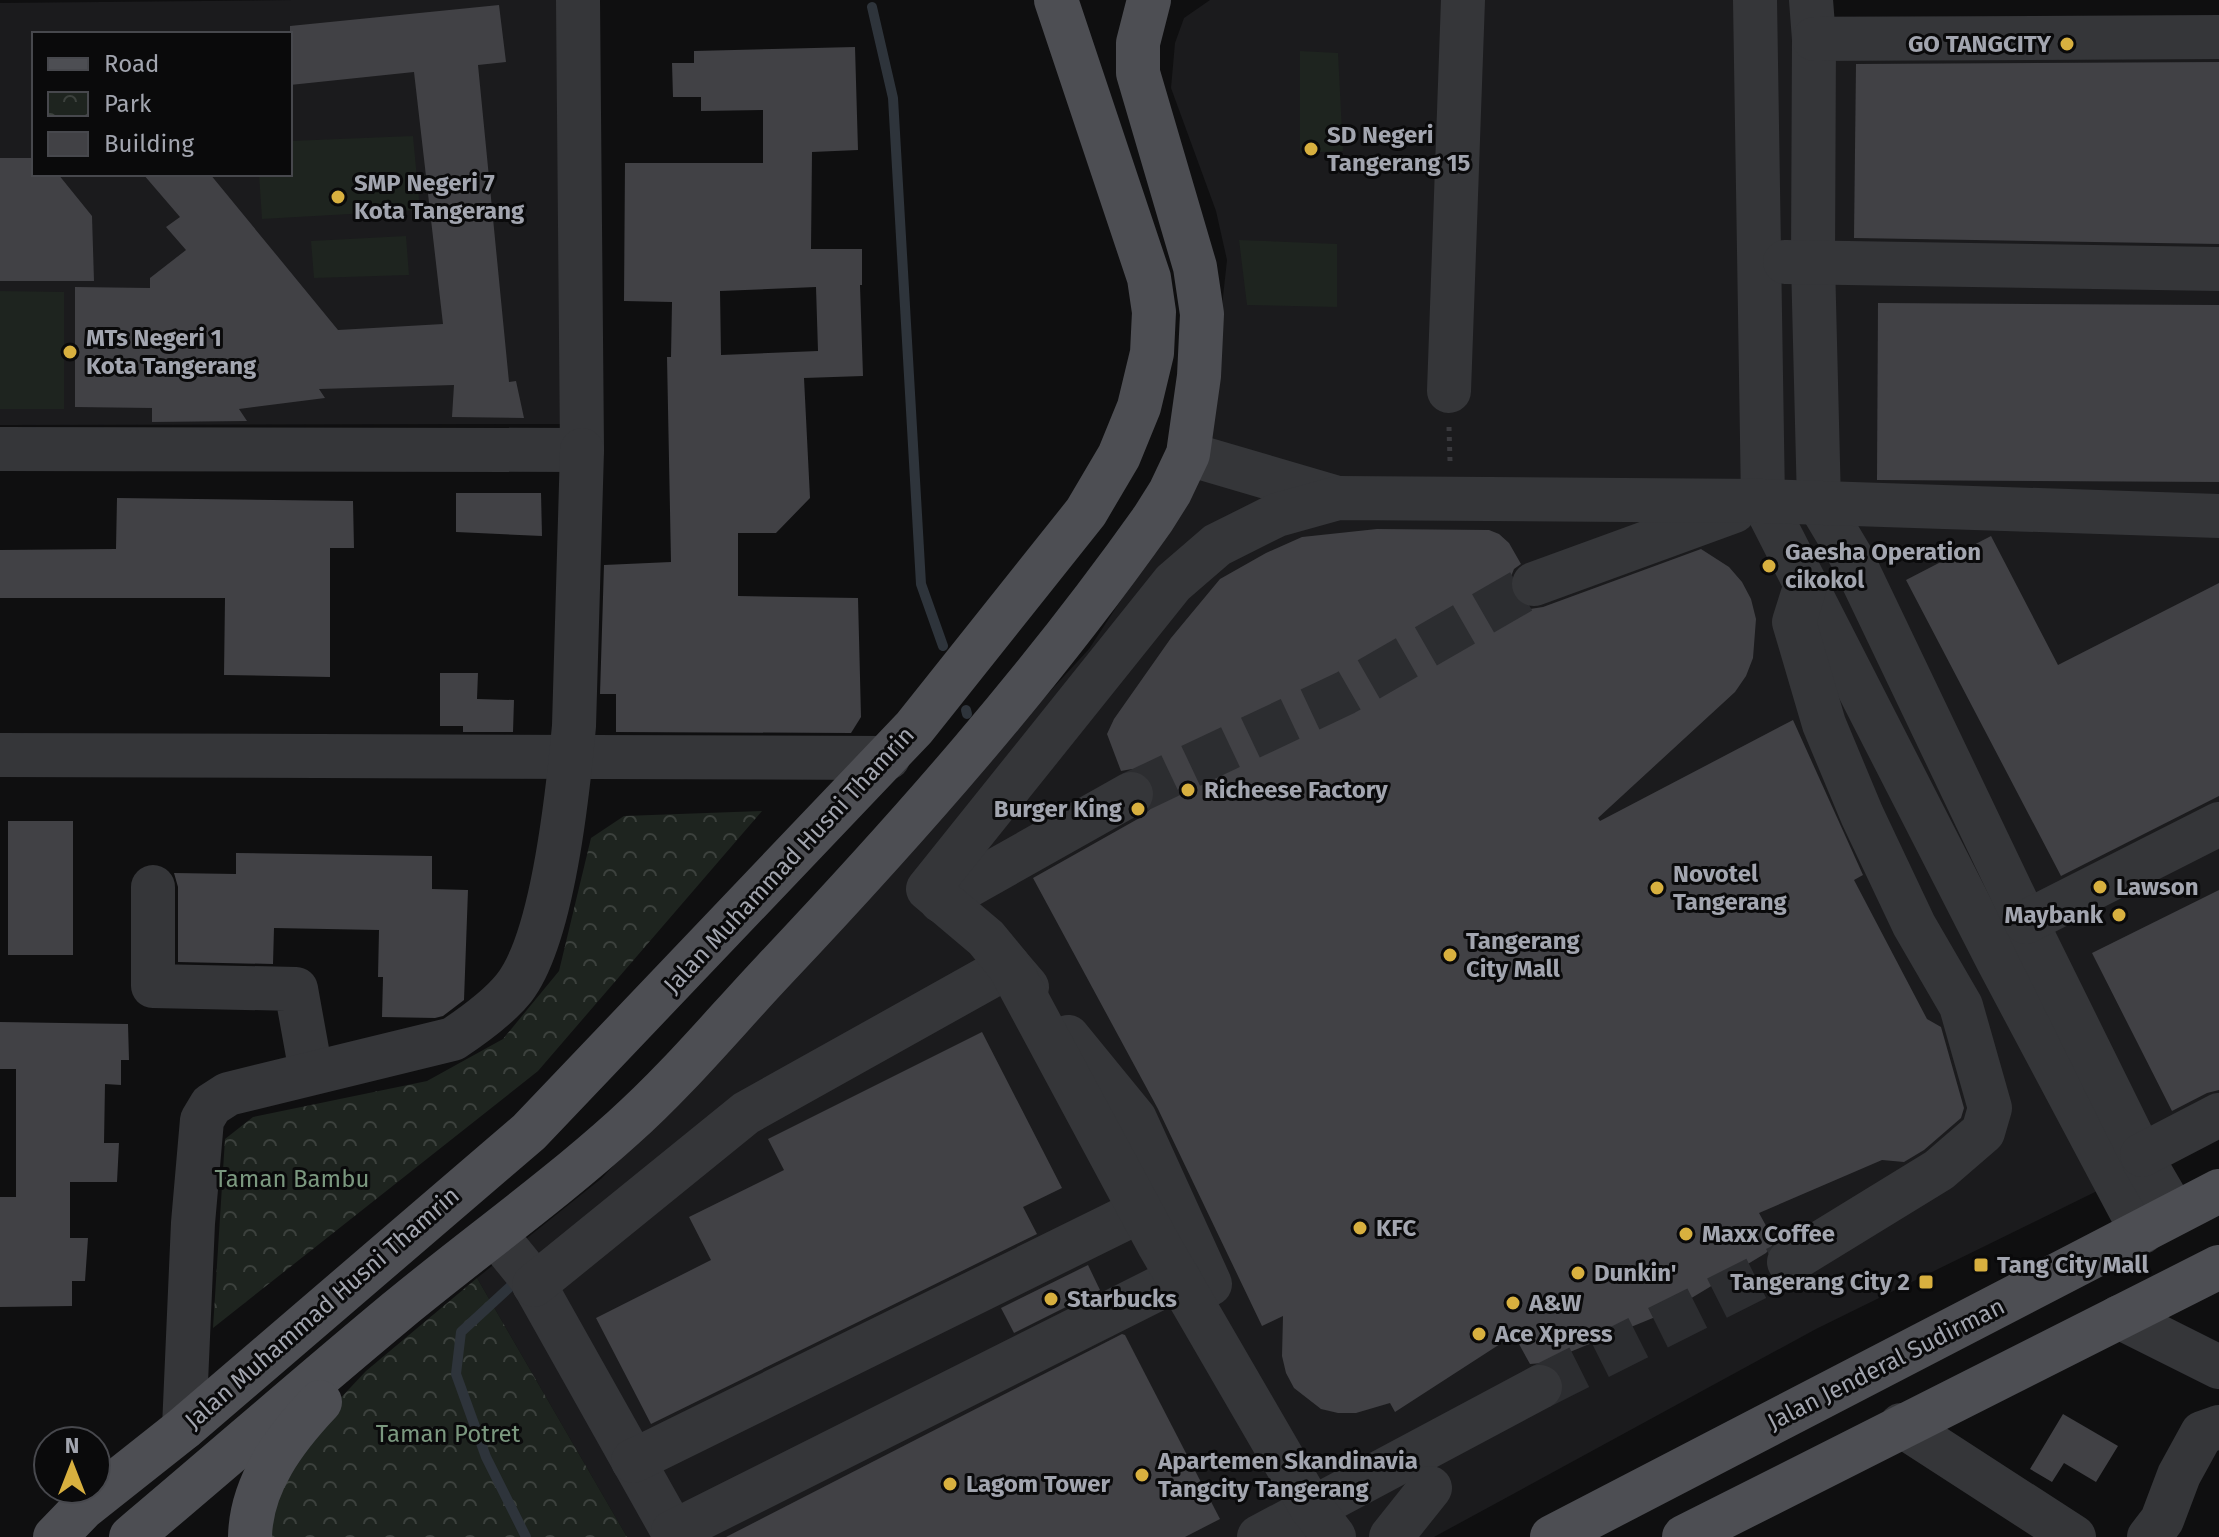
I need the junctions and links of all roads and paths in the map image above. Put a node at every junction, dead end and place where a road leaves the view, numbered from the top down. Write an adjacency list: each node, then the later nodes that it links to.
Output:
1 (578, 0): 13 (street)
2 (1056, 0): 24 (main road, Jalan Muhammad Husni Thamrin)
3 (1149, 0): 14 (main road, Jalan Muhammad Husni Thamrin)
4 (1463, 0): 11 (street)
5 (1755, 0): 8 (street)
6 (1812, 20): 7 (street); 9 (street)
7 (2219, 37)
8 (1758, 262): 9 (street); 17 (street)
9 (1813, 262): 10 (street); 18 (street)
10 (2219, 269)
11 (1449, 391): 16 (path)
12 (0, 449): 13 (street)
13 (582, 450): 23 (street)
14 (1188, 454): 15 (street); 27 (main road, Jalan Muhammad Husni Thamrin)
15 (1338, 498): 16 (street); 29 (street)
16 (1450, 498): 17 (street)
17 (1763, 501): 18 (street); 20 (street); 21 (street)
18 (1819, 503): 19 (street); 30 (street)
19 (2219, 516)
20 (1534, 584)
21 (1805, 585): 31 (street); 32 (street)
22 (0, 755): 23 (street)
23 (571, 758): 24 (street); 34 (street)
24 (888, 758): 37 (main road, Jalan Muhammad Husni Thamrin)
25 (1131, 794): 29 (street)
26 (2219, 824): 30 (street)
27 (888, 847): 29 (street); 39 (main road, Jalan Muhammad Husni Thamrin)
28 (153, 887): 34 (street)
29 (935, 895): 33 (street)
30 (2026, 922): 35 (street)
31 (1914, 925): 32 (street); 44 (street)
32 (1997, 959): 35 (street)
33 (1009, 966): 41 (street); 47 (street); 58 (street)
34 (311, 1072): 54 (street)
35 (2080, 1073): 38 (street); 42 (street)
36 (2219, 1115): 38 (street)
37 (542, 1119): 39 (main road); 54 (main road, Jalan Muhammad Husni Thamrin)
38 (2142, 1155): 42 (street)
39 (583, 1162): 43 (main road, Jalan Muhammad Husni Thamrin)
40 (2219, 1191): 42 (main road, Jalan Jenderal Sudirman)
41 (1140, 1211): 46 (street); 55 (street)
42 (2158, 1222): 65 (main road, Jalan Jenderal Sudirman)
43 (495, 1234): 47 (street); 48 (main road, Jalan Muhammad Husni Thamrin)
44 (1789, 1262)
45 (2219, 1267): 49 (main road)
46 (1179, 1278): 58 (street); 59 (street)
47 (534, 1285): 55 (street)
48 (399, 1310): 61 (main road, Jalan Muhammad Husni Thamrin); 62 (main road)
49 (2119, 1317): 50 (street); 52 (main road)
50 (2219, 1367)
51 (1540, 1387): 58 (street)
52 (1901, 1425): 66 (main road); 67 (street)
53 (2219, 1427): 68 (street)
54 (184, 1428): 57 (main road, Jalan Muhammad Husni Thamrin)
55 (633, 1461): 59 (street)
56 (1430, 1488): 64 (street)
57 (69, 1523): 60 (main road, Jalan Muhammad Husni Thamrin)
58 (1320, 1527): 63 (street)
59 (675, 1535)
60 (35, 1537)
61 (131, 1537)
62 (250, 1537)
63 (1259, 1537)
64 (1391, 1537)
65 (1552, 1537)
66 (1684, 1537)
67 (2074, 1537)
68 (2149, 1537)

